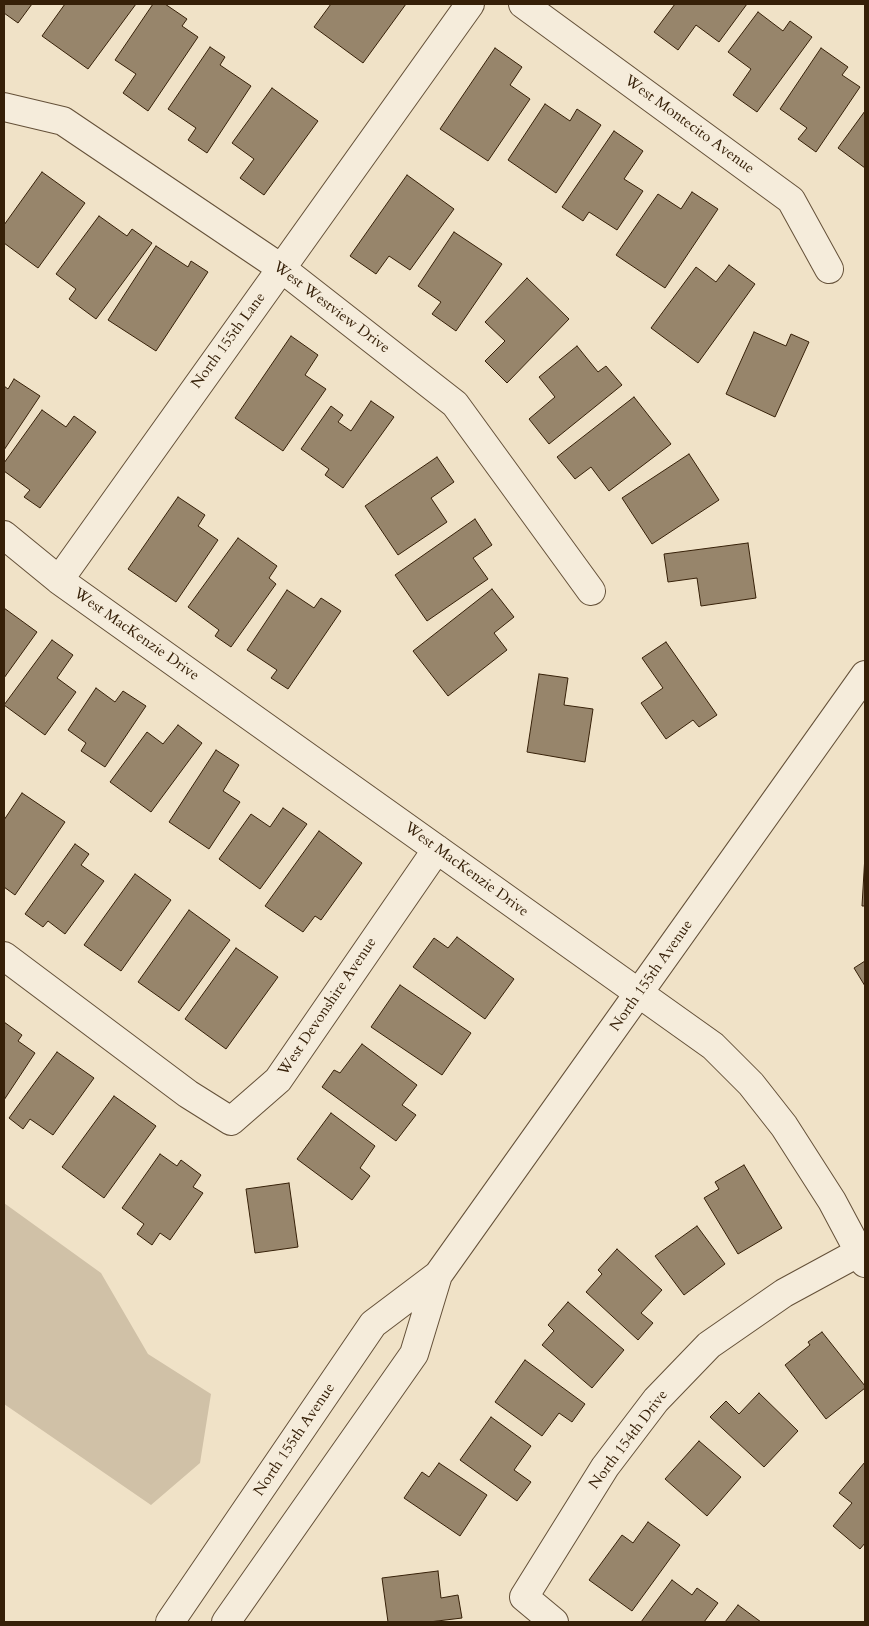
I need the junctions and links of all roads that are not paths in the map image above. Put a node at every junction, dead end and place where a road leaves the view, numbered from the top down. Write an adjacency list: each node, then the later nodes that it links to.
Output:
1 (470, 4): 4 (street, North 155th Lane)
2 (523, 4): 5 (street, West Montecito Avenue)
3 (4, 107): 4 (street, West Westview Drive)
4 (281, 268): 7 (street, North 155th Lane); 8 (street, West Westview Drive)
5 (829, 269)
6 (4, 535): 7 (street, West MacKenzie Drive)
7 (58, 580): 10 (street, West MacKenzie Drive)
8 (591, 592)
9 (865, 675): 12 (street, North 155th Avenue)
10 (437, 849): 11 (street, West Devonshire Avenue); 12 (street, West MacKenzie Drive)
11 (4, 956)
12 (640, 994): 13 (street, West MacKenzie Drive); 14 (street, North 155th Avenue)
13 (863, 1255): 17 (street, North 154th Drive)
14 (438, 1275): 15 (street, North 155th Avenue); 16 (street, North 155th Avenue)
15 (170, 1622)
16 (226, 1622)
17 (554, 1622)

